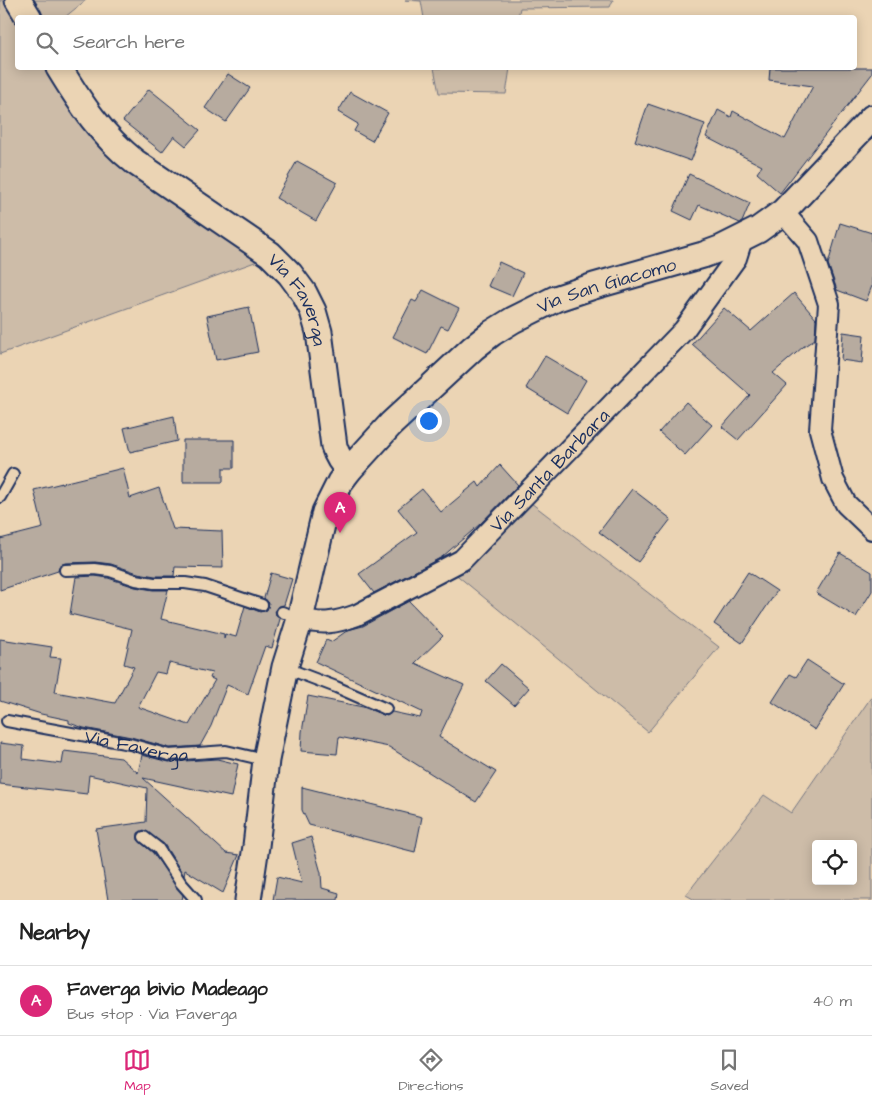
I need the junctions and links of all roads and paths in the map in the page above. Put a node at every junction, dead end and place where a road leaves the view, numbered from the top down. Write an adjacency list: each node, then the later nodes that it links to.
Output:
1 (18, 0): 2 (street)
2 (27, 15)
3 (60, 70): 7 (street, Via Faverga)
4 (872, 118): 5 (street, Via San Giacomo)
5 (783, 212): 6 (street, Via San Giacomo); 10 (street)
6 (742, 238): 7 (street, Via San Giacomo); 13 (street, Via Santa Barbara)
7 (349, 470): 13 (street)
8 (14, 474): 9 (lane)
9 (0, 497)
10 (872, 529)
11 (65, 570): 12 (lane)
12 (262, 604)
13 (291, 616): 14 (street)
14 (285, 667): 15 (lane); 17 (street)
15 (386, 709)
16 (7, 721): 17 (lane, Via Faverga)
17 (266, 760): 20 (street)
18 (144, 837): 19 (lane)
19 (196, 900)
20 (248, 900)

